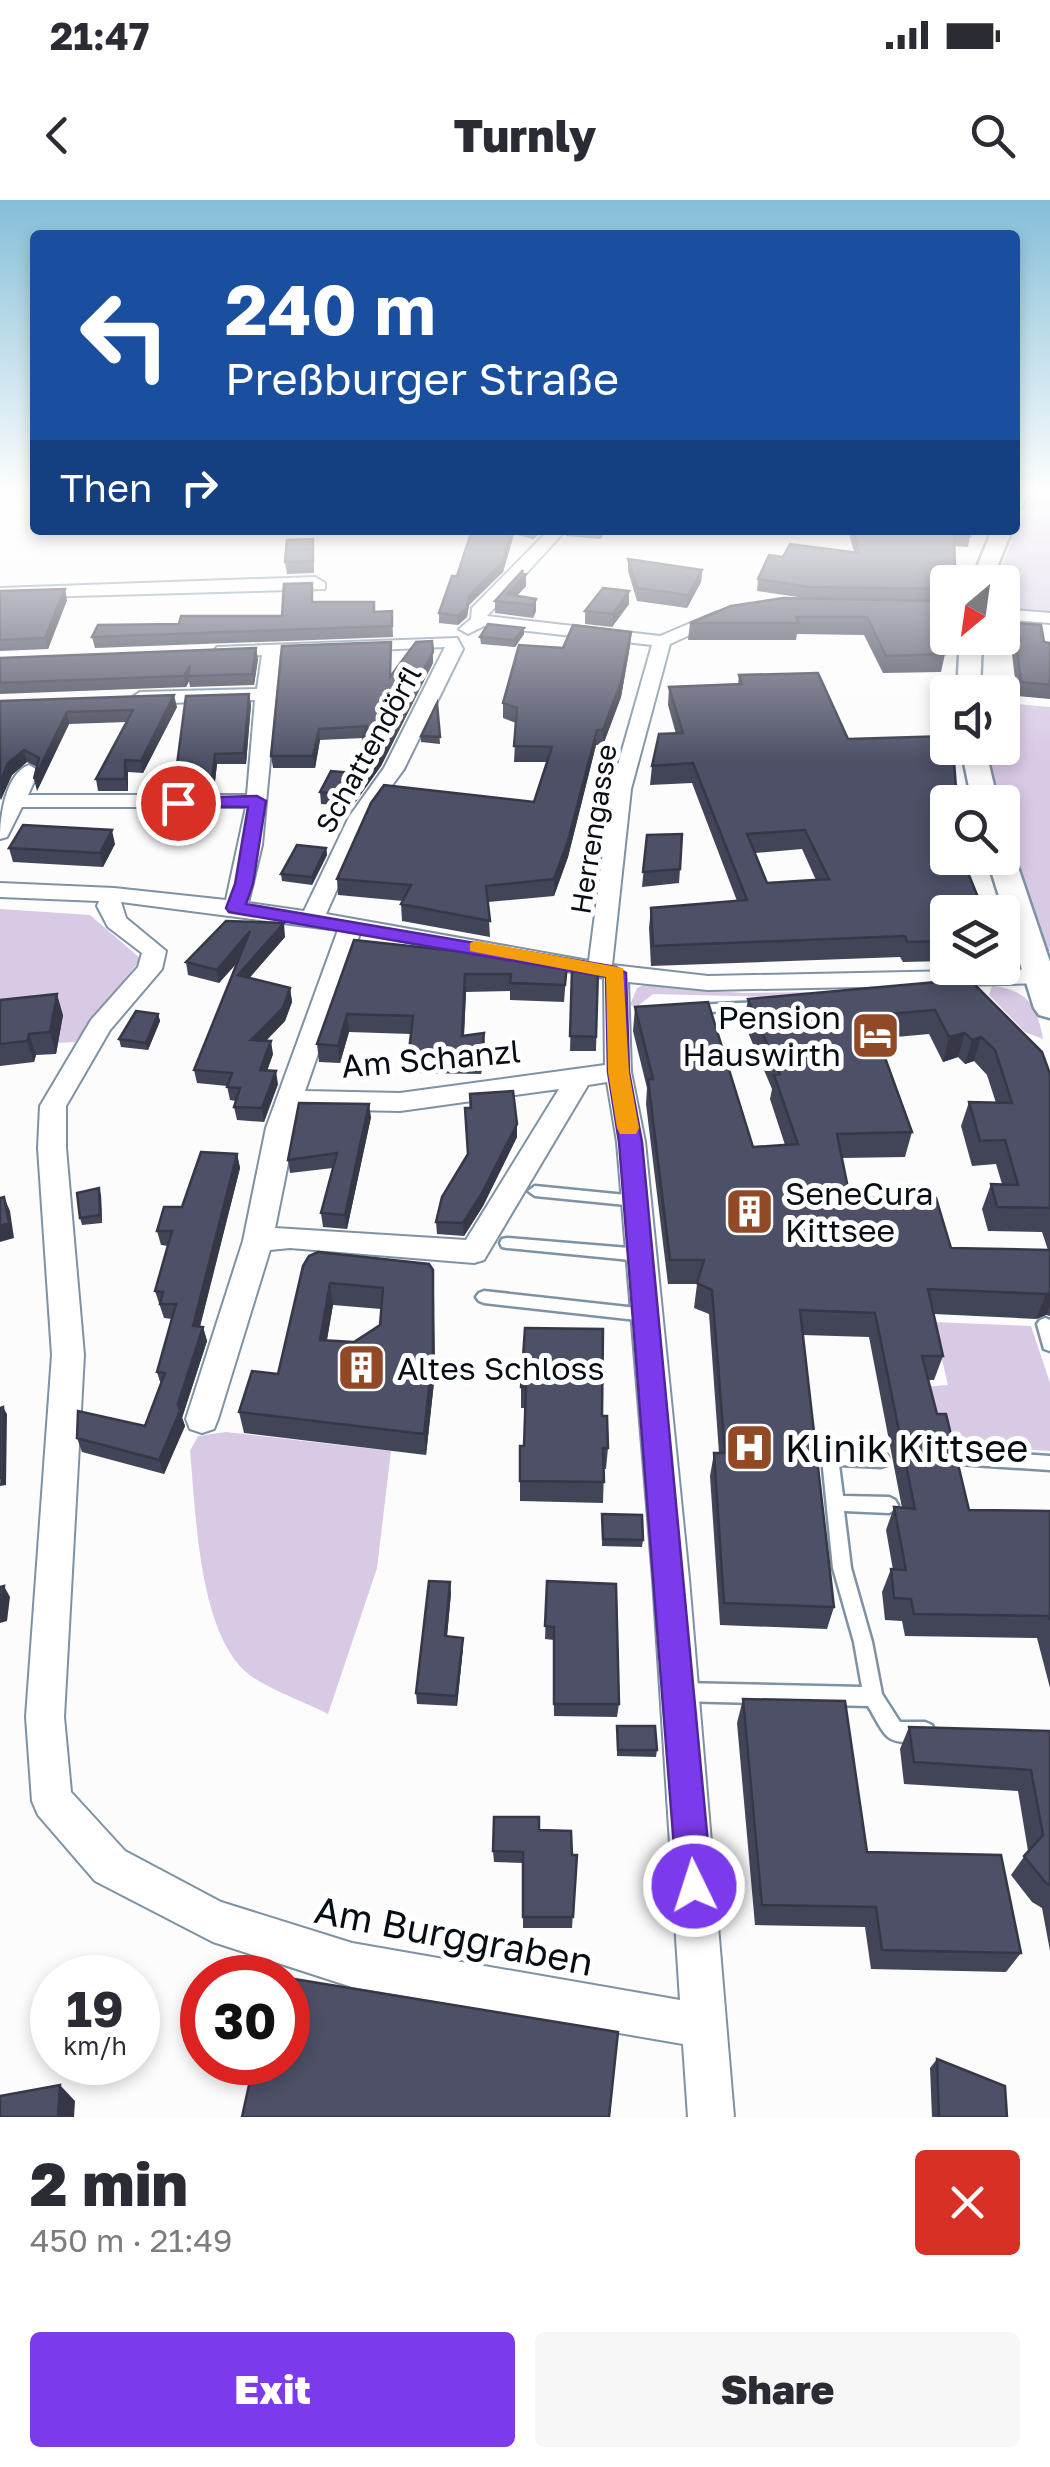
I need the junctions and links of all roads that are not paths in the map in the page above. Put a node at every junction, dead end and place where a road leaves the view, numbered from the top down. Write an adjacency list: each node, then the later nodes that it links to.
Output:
1 (302, 582): 5 (street)
2 (315, 582): 4 (street)
3 (507, 582): 9 (street, Schattendörfl)
4 (318, 586)
5 (0, 593)
6 (741, 613): 10 (street)
7 (1020, 616): 8 (street)
8 (1050, 618)
9 (480, 620): 10 (street); 11 (street, Schattendörfl)
10 (662, 641): 26 (street, Herrengasse)
11 (451, 642): 12 (street); 24 (street, Schattendörfl)
12 (272, 649): 13 (street); 14 (street)
13 (196, 652)
14 (263, 694): 15 (street); 17 (street)
15 (113, 699)
16 (29, 770): 18 (street)
17 (257, 801): 18 (street); 23 (street)
18 (14, 802): 19 (street)
19 (0, 833)
20 (1008, 875): 27 (street)
21 (0, 890): 22 (street)
22 (114, 895): 23 (street); 52 (street, Am Burggraben)
23 (235, 908): 24 (street)
24 (312, 919): 25 (street)
25 (351, 925): 26 (street); 33 (street, Am Schanzl)
26 (608, 971): 27 (street); 31 (street, Herrengasse)
27 (1044, 976): 29 (street)
28 (768, 1006): 30 (lane)
29 (1050, 1008)
30 (669, 1010)
31 (618, 1072): 32 (street, Am Schanzl); 35 (street, Herrengasse)
32 (578, 1078): 33 (street, Am Schanzl); 36 (street)
33 (290, 1100): 36 (street, Am Schanzl)
34 (535, 1191): 35 (lane)
35 (636, 1200): 38 (street, Herrengasse)
36 (258, 1240): 43 (street, Am Schanzl)
37 (507, 1243): 38 (lane)
38 (641, 1255): 40 (street, Herrengasse)
39 (484, 1297): 40 (lane)
40 (646, 1315): 49 (street, Herrengasse)
41 (1045, 1324): 42 (lane)
42 (1050, 1345)
43 (202, 1419)
44 (957, 1457): 46 (lane)
45 (881, 1460): 47 (lane)
46 (1050, 1462)
47 (834, 1504): 48 (lane); 50 (lane)
48 (889, 1505)
49 (680, 1692): 50 (lane); 52 (street, Herrengasse)
50 (873, 1698): 51 (lane)
51 (953, 1732)
52 (705, 2026): 53 (street, Herrengasse)
53 (711, 2117)

